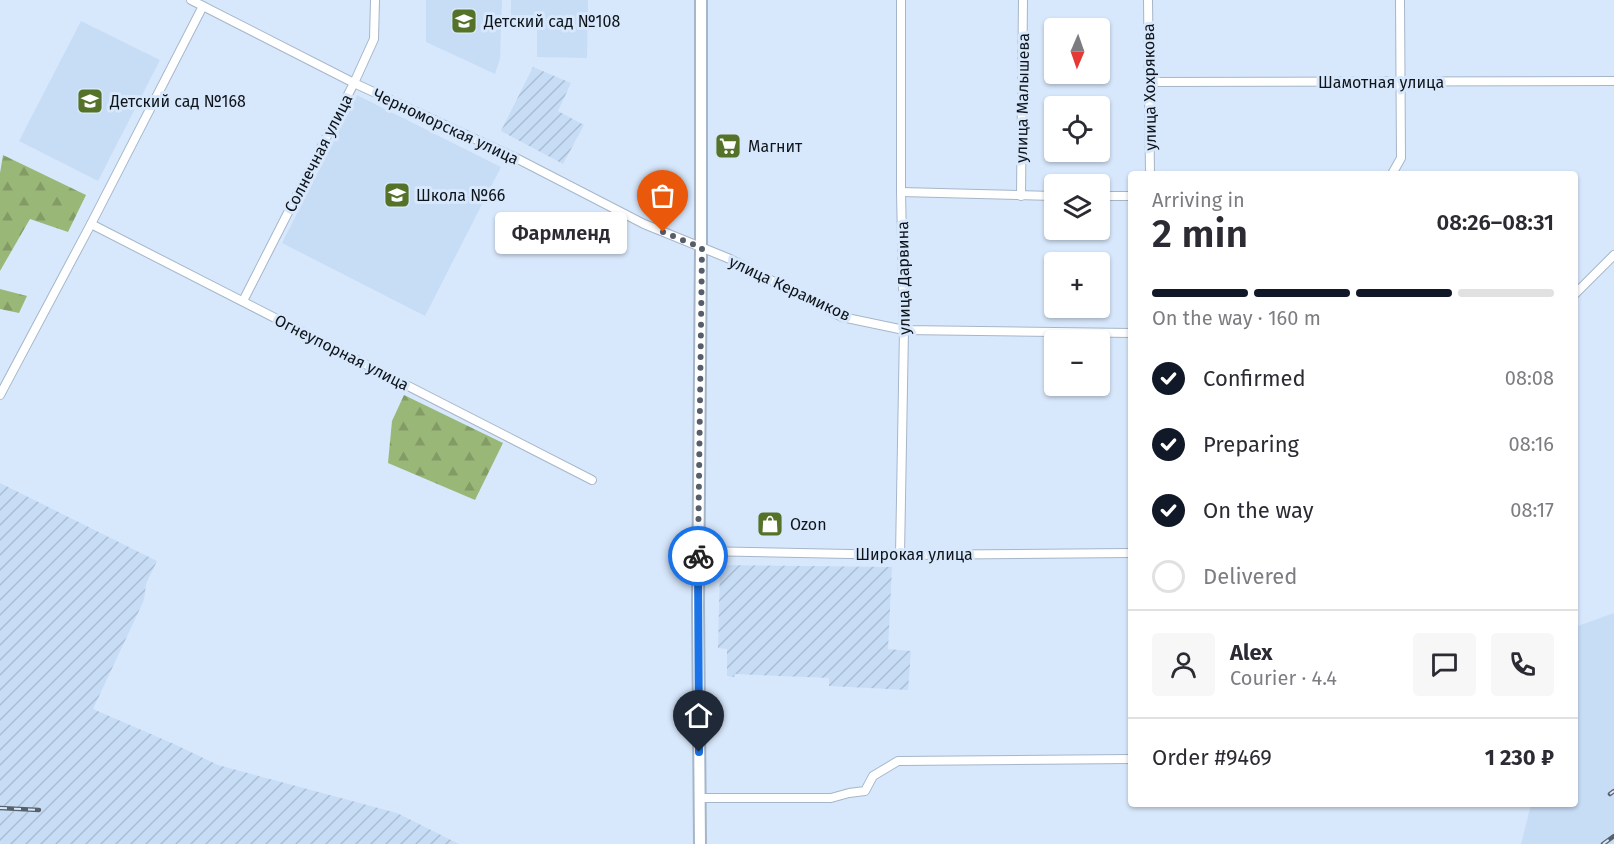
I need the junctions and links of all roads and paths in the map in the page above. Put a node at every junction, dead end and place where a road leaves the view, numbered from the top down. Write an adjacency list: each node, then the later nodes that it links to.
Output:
1 (191, 0): 8 (street, Черноморская улица)
2 (375, 0): 12 (street, Солнечная улица)
3 (701, 0): 21 (main road)
4 (901, 0): 15 (street, улица Дарвина)
5 (1023, 0): 16 (street, улица Малышева)
6 (1148, 0): 10 (street, улица Хохрякова)
7 (1400, 0): 11 (street)
8 (202, 6): 12 (street, Черноморская улица); 20 (street)
9 (1614, 81): 11 (street, Шамотная улица)
10 (1149, 82): 11 (street, Шамотная улица); 13 (street, улица Хохрякова)
11 (1400, 82): 14 (street)
12 (354, 83): 21 (street, Черноморская улица); 24 (street, Солнечная улица)
13 (1150, 171)
14 (1394, 171)
15 (901, 192): 16 (street); 25 (street, улица Дарвина)
16 (1021, 196): 17 (street)
17 (1044, 196)
18 (1110, 196): 19 (street)
19 (1128, 196)
20 (91, 224): 24 (street, Огнеупорная улица); 27 (street)
21 (702, 248): 25 (street, улица Керамиков); 29 (main road)
22 (1614, 255): 23 (street)
23 (1578, 291)
24 (243, 301): 28 (street, Огнеупорная улица)
25 (904, 330): 26 (street, улица Керамиков); 31 (street, улица Дарвина)
26 (1128, 333)
27 (0, 395)
28 (592, 480)
29 (698, 551): 31 (street, Широкая улица); 33 (main road)
30 (1128, 553): 31 (street, Широкая улица)
31 (900, 555)
32 (1128, 759): 33 (street)
33 (699, 798): 34 (main road)
34 (700, 844)

